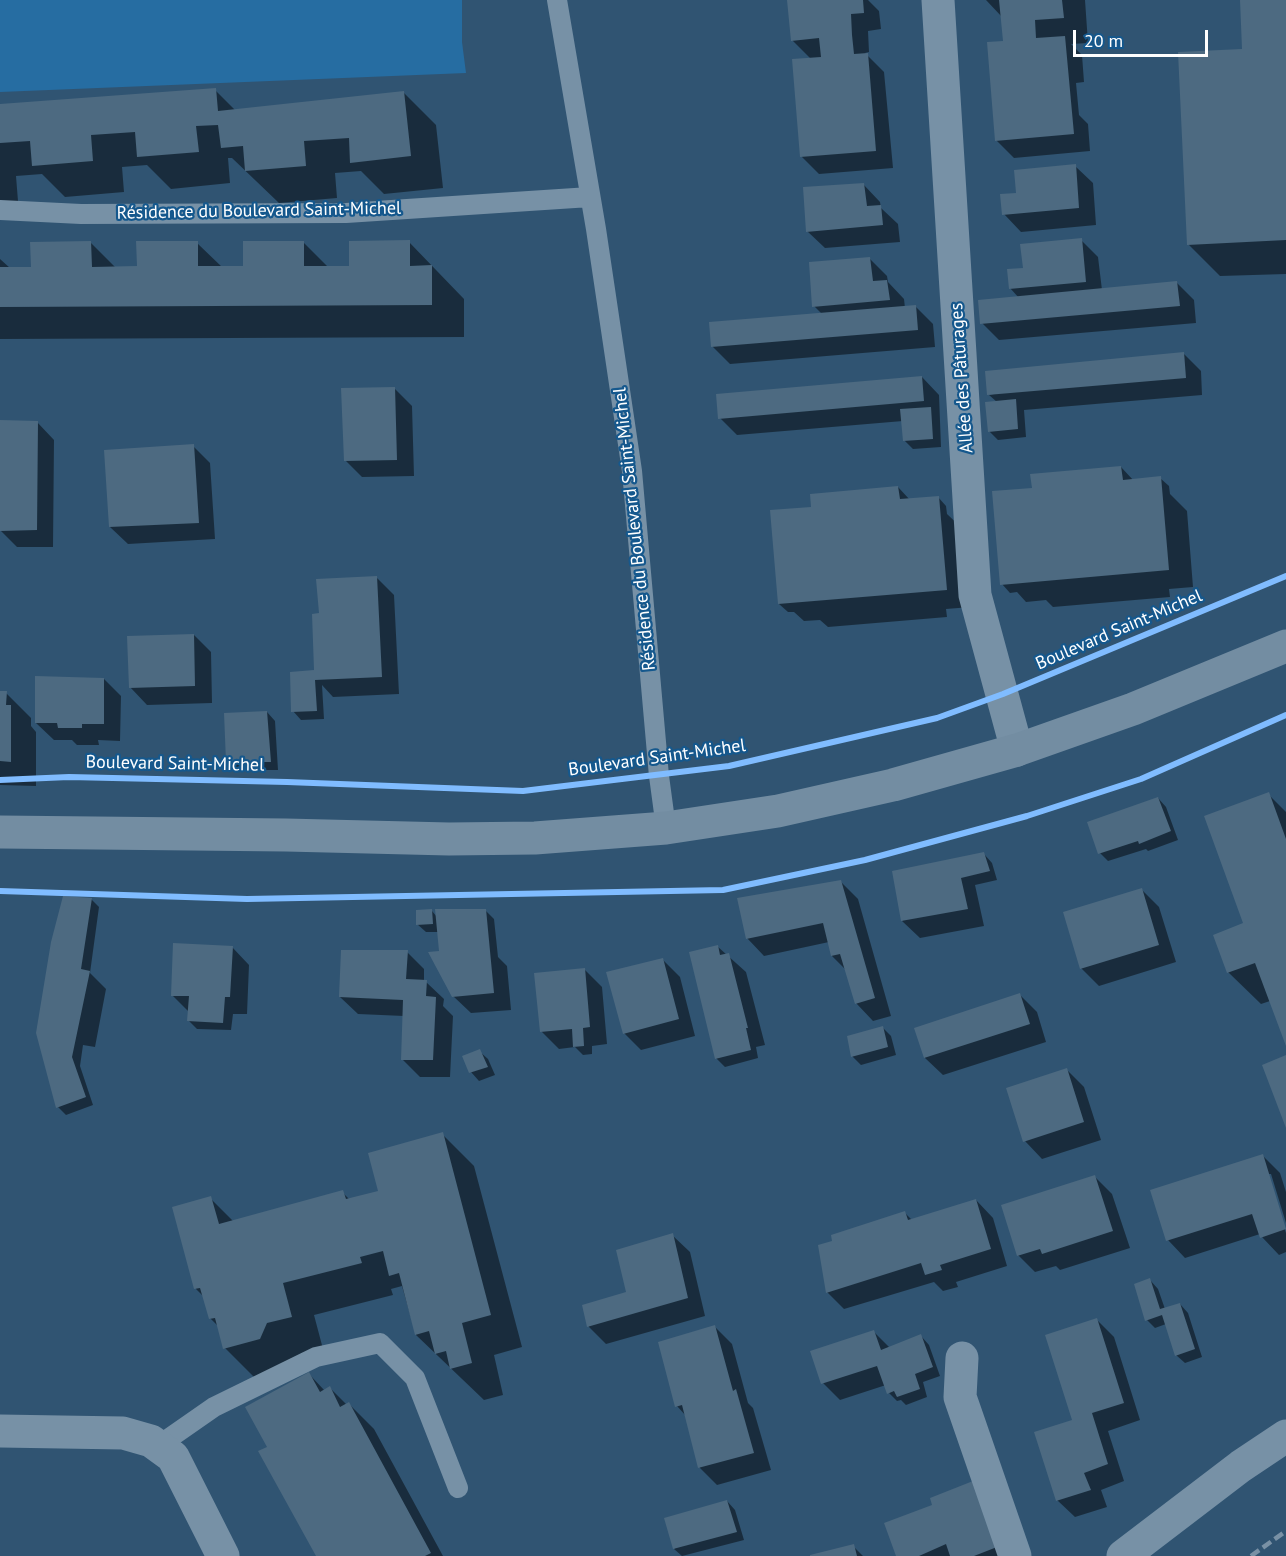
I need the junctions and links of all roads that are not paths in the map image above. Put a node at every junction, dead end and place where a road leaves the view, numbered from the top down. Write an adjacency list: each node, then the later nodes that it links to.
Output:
1 (557, 0): 3 (lane, Résidence du Boulevard Saint-Michel)
2 (939, 0): 6 (street, Allée des Pâturages)
3 (590, 196): 4 (lane, Résidence du Boulevard Saint-Michel); 7 (lane, Résidence du Boulevard Saint-Michel)
4 (0, 210)
5 (1286, 646): 6 (main road)
6 (1017, 750): 7 (main road)
7 (666, 828): 8 (main road)
8 (0, 832)
9 (962, 1358): 15 (street)
10 (0, 1431): 12 (street)
11 (1286, 1436): 16 (street)
12 (158, 1446): 13 (lane); 14 (street)
13 (458, 1488)
14 (224, 1556)
15 (1015, 1556)
16 (1124, 1556)

